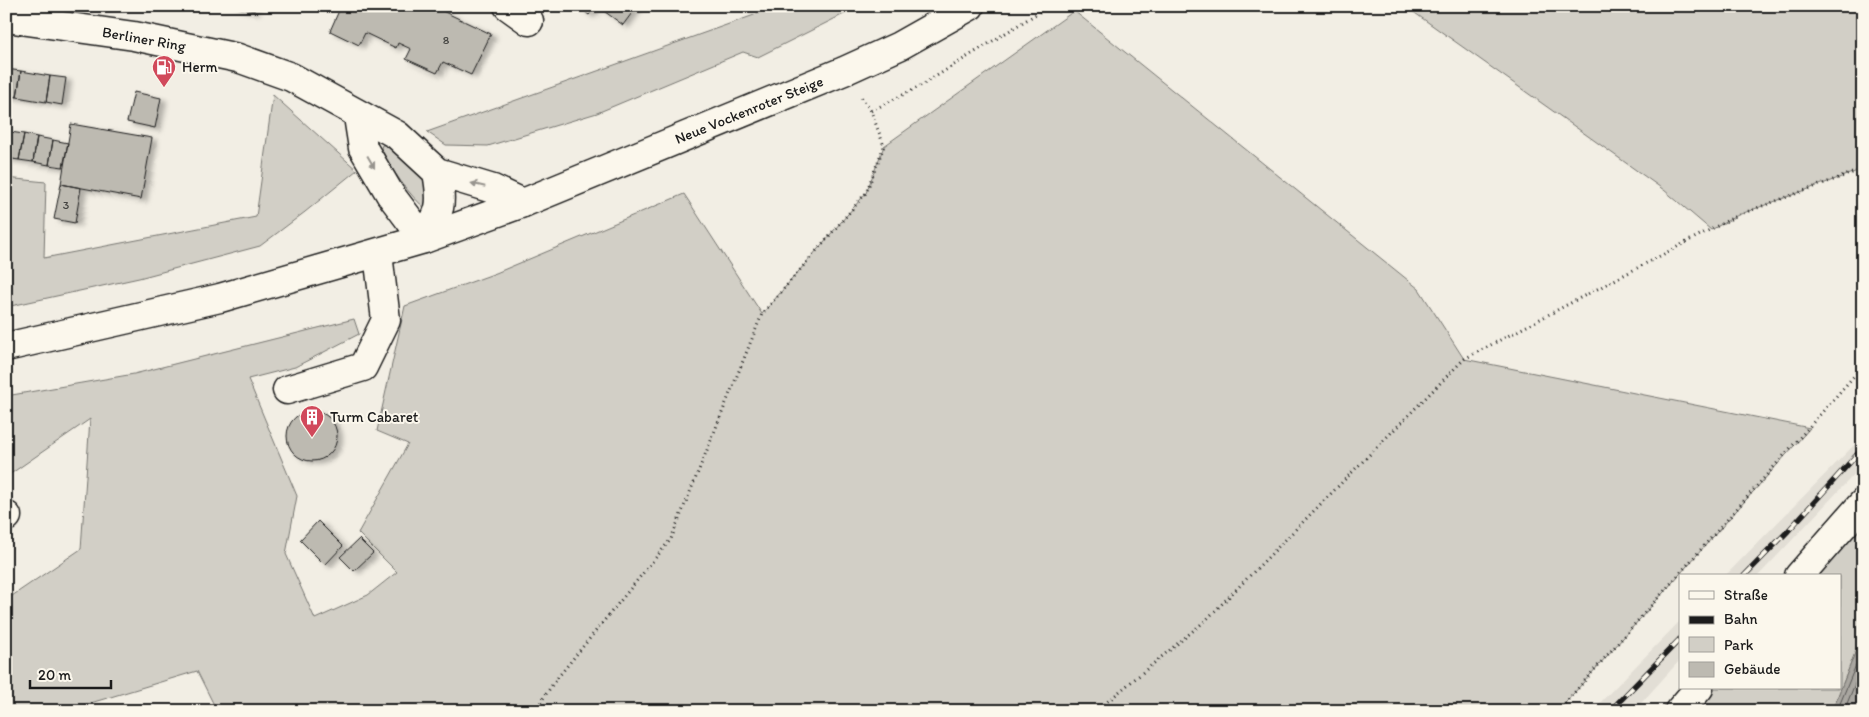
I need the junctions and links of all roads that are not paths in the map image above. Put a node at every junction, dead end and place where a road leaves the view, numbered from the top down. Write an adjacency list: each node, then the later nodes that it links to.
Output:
1 (970, 6): 5 (main road, Neue Vockenroter Steige)
2 (6, 18): 3 (main road, Berliner Ring)
3 (358, 116): 4 (main road, Berliner Ring); 6 (main road, one-way to 6)
4 (437, 172): 5 (main road, Berliner Ring, one-way to 4); 6 (main road)
5 (523, 203): 6 (main road, Neue Vockenroter Steige)
6 (424, 239): 7 (main road, Neue Vockenroter Steige)
7 (378, 254): 8 (main road, Neue Vockenroter Steige); 9 (main road)
8 (6, 347)
9 (287, 390)
10 (1863, 503): 11 (main road)
11 (1801, 574)
12 (1697, 690): 13 (main road)
13 (1678, 711)

